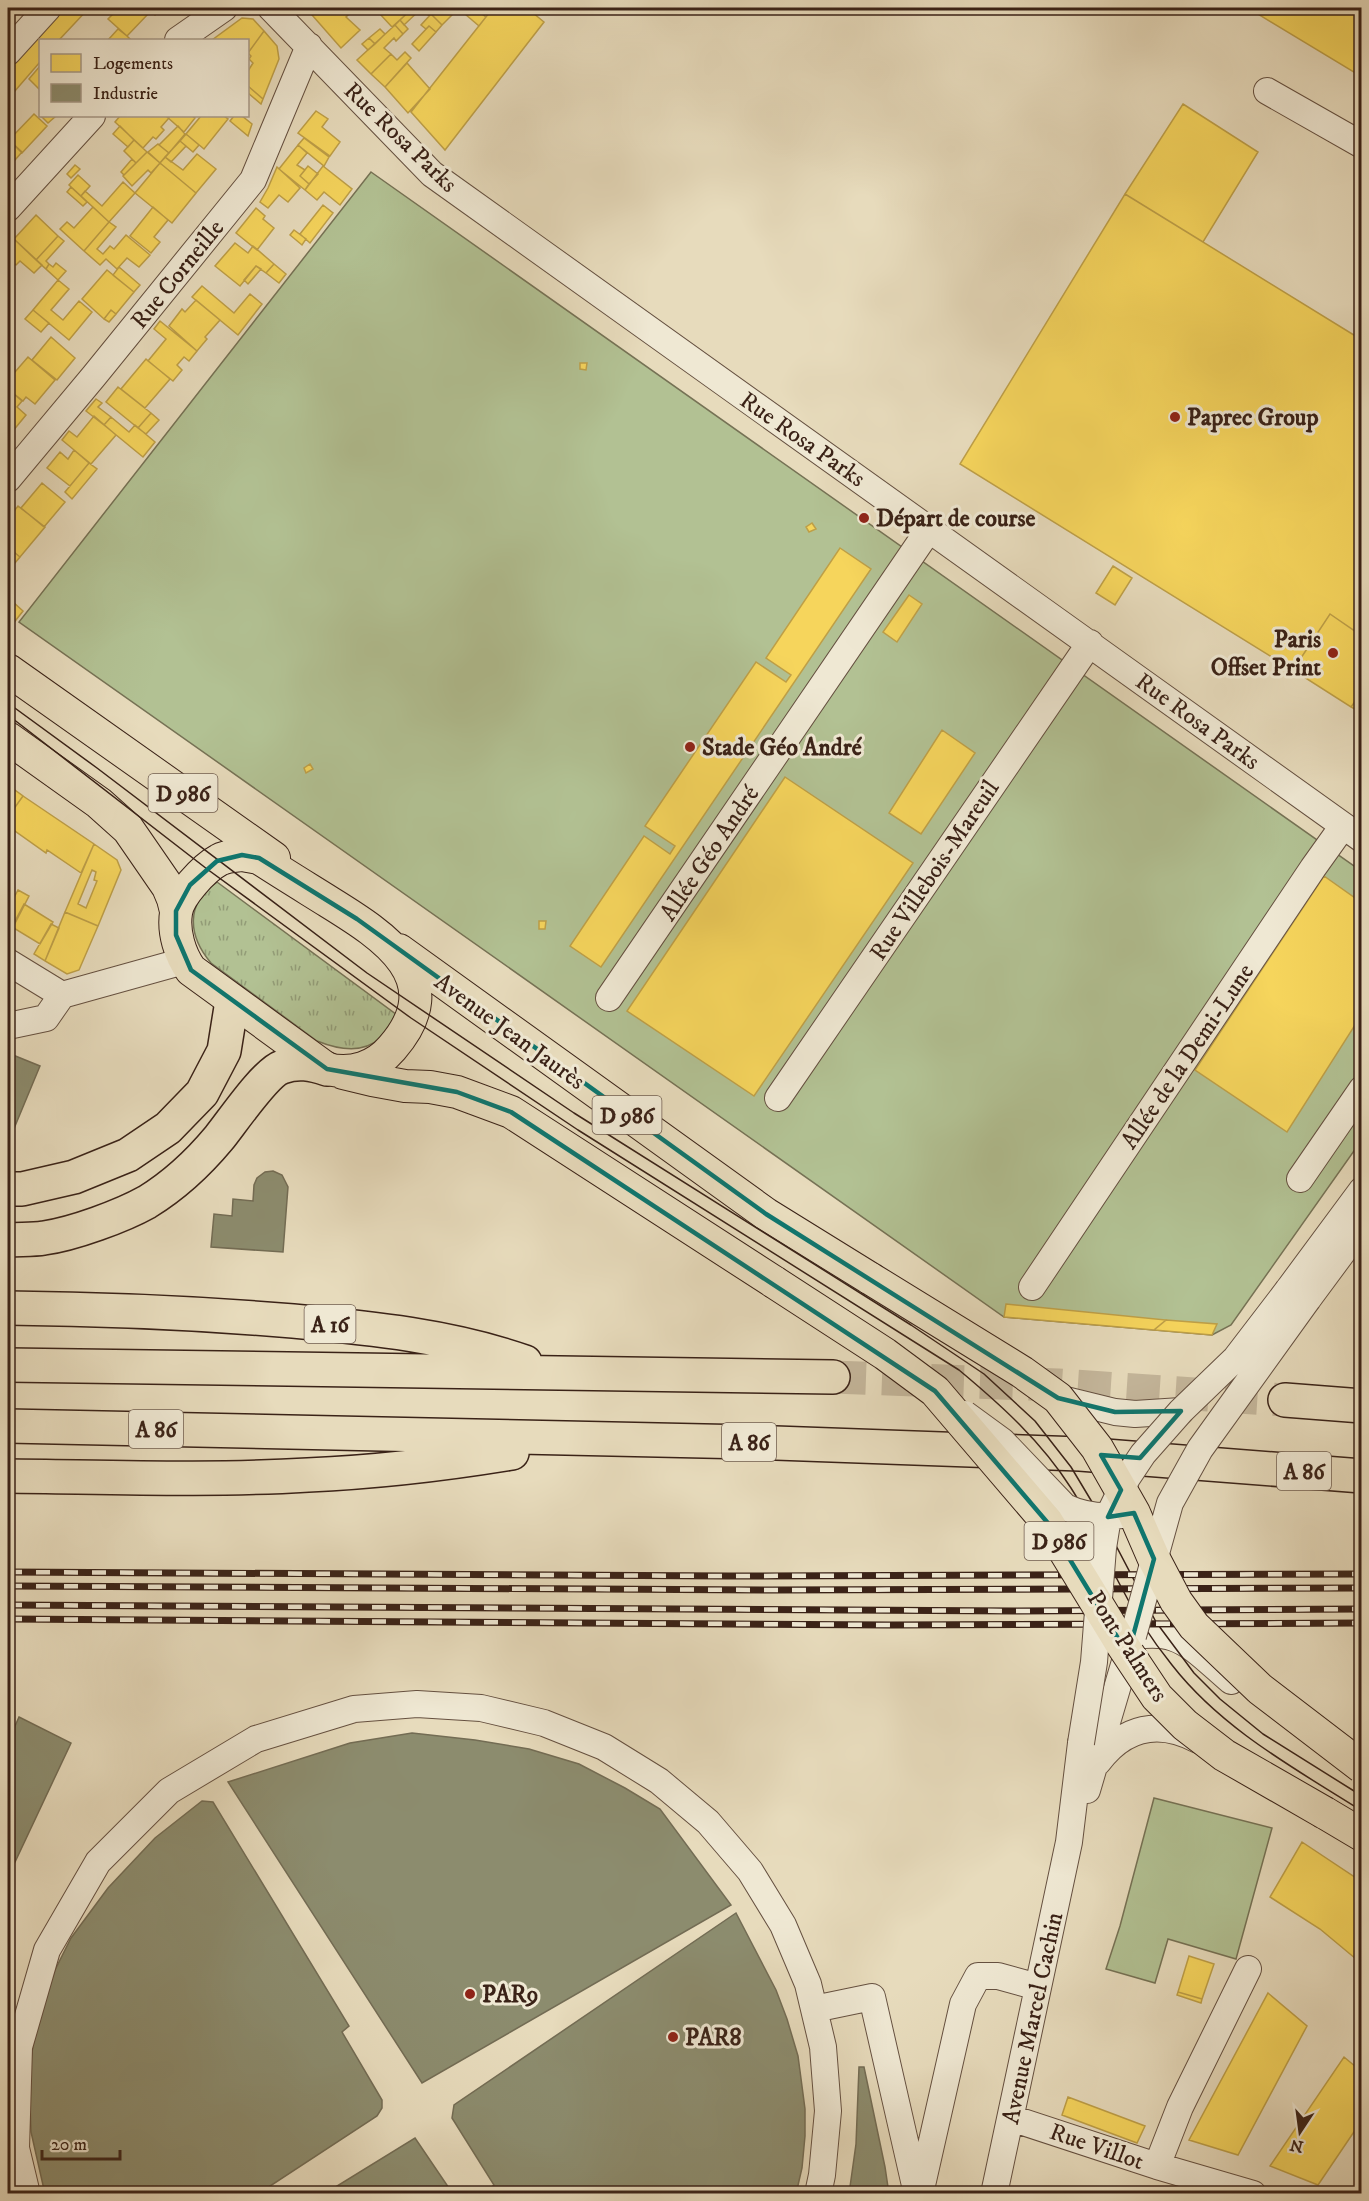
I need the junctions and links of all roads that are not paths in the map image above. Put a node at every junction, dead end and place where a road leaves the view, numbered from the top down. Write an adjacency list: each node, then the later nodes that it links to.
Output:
1 (48, 8): 6 (street)
2 (225, 8): 4 (street)
3 (271, 8): 5 (street, Rue Rosa Parks)
4 (179, 39)
5 (309, 46): 11 (street, Rue Corneille); 12 (street, Rue Rosa Parks)
6 (8, 52)
7 (1267, 91): 9 (street)
8 (91, 117): 10 (street)
9 (1362, 145)
10 (8, 208)
11 (8, 479)
12 (930, 528): 13 (street, Rue Rosa Parks); 23 (street, Allée Géo André)
13 (1090, 643): 16 (street, Rue Rosa Parks); 28 (street, Rue Villebois-Mareuil)
14 (8, 670): 18 (main road, D 986)
15 (8, 738): 17 (main road, D 986)
16 (1352, 832): 34 (street, Allée de la Demi-Lune)
17 (176, 911): 18 (main road); 20 (main road)
18 (357, 919): 19 (main road, Avenue Jean Jaurès)
19 (388, 942): 26 (main road); 41 (main road, Avenue Jean Jaurès / D 986, bridge)
20 (184, 961): 22 (street); 24 (main road)
21 (8, 962): 22 (street)
22 (62, 995): 25 (street)
23 (609, 998)
24 (232, 1001): 26 (main road); 30 (highway)
25 (8, 1026)
26 (332, 1070): 33 (highway); 40 (main road, Pont Palmers / D 986, bridge)
27 (1362, 1089): 29 (street)
28 (778, 1098)
29 (1300, 1179)
30 (8, 1189)
31 (1362, 1190): 35 (street)
32 (1362, 1226): 35 (street)
33 (8, 1240)
34 (1032, 1287)
35 (1298, 1294): 44 (street, bridge); 49 (street, Avenue Marcel Cachin, bridge)
36 (8, 1308): 38 (highway, A 16)
37 (8, 1365): 38 (highway)
38 (555, 1372): 39 (highway)
39 (832, 1377)
40 (935, 1391): 50 (street, bridge); 52 (main road, Pont Palmers / D 986, bridge)
41 (1058, 1398): 44 (street); 50 (main road, D 986, bridge)
42 (1285, 1400): 43 (highway)
43 (1362, 1406)
44 (1181, 1411): 50 (street, bridge)
45 (8, 1426): 46 (highway, A 86)
46 (579, 1440): 47 (highway); 48 (highway, A 86)
47 (8, 1476)
48 (1362, 1476)
49 (1170, 1503): 50 (street); 51 (street, Avenue Marcel Cachin, bridge)
50 (1121, 1507): 51 (main road, D 986, bridge); 52 (street, bridge)
51 (1154, 1559): 53 (street, Avenue Marcel Cachin, bridge); 56 (main road, D 986, bridge)
52 (1099, 1603): 53 (main road, Pont Palmers / D 986, bridge)
53 (1119, 1644): 54 (main road, Pont Palmers / D 986, bridge); 55 (street, Avenue Marcel Cachin); 56 (street, bridge)
54 (1219, 1751): 55 (street, bridge); 57 (main road, Pont Palmers / D 986, bridge)
55 (1096, 1752): 59 (street, Avenue Marcel Cachin)
56 (1362, 1768)
57 (1362, 1835)
58 (1248, 1969): 62 (street)
59 (1038, 1987): 61 (street, Avenue Marcel Cachin); 66 (street)
60 (814, 2009): 64 (street); 65 (street); 66 (street)
61 (1011, 2118): 62 (street, Rue Villot); 67 (street, Avenue Marcel Cachin)
62 (1157, 2166): 63 (street, Rue Villot)
63 (1240, 2192)
64 (27, 2193)
65 (818, 2193)
66 (919, 2193)
67 (994, 2193)

